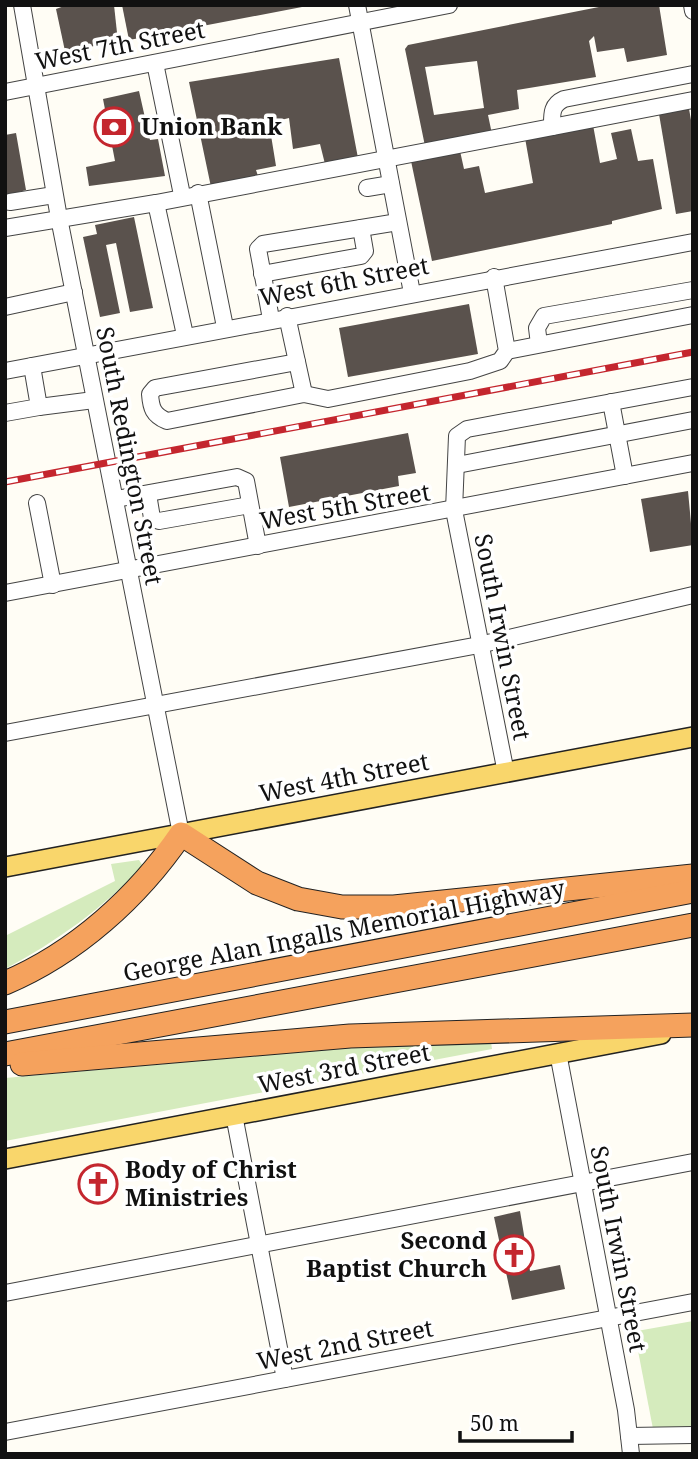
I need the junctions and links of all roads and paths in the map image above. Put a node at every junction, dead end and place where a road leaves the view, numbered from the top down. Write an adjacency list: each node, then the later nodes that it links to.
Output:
1 (22, 5): 9 (street, South Redington Street)
2 (357, 5): 6 (street)
3 (449, 5): 6 (street, West 7th Street)
4 (692, 5): 5 (street)
5 (693, 10)
6 (360, 23): 7 (street, West 7th Street); 13 (street)
7 (155, 63): 9 (street, West 7th Street); 16 (street)
8 (693, 75): 12 (street)
9 (36, 86): 10 (street, West 7th Street); 17 (street, South Redington Street)
10 (5, 92)
11 (693, 100): 12 (street)
12 (552, 127): 13 (street)
13 (386, 159): 14 (street); 16 (street)
14 (391, 184): 15 (street); 21 (street)
15 (367, 188)
16 (190, 194): 19 (street); 33 (street)
17 (54, 195): 18 (street); 20 (street, South Redington Street)
18 (10, 202)
19 (156, 203): 20 (street); 34 (street)
20 (59, 218): 22 (street); 28 (street, South Redington Street)
21 (398, 222): 23 (street); 29 (street)
22 (5, 228)
23 (361, 228): 25 (street); 25 (street)
24 (693, 242): 26 (street, West 6th Street)
25 (262, 274): 32 (street)
26 (494, 277): 29 (street, West 6th Street); 36 (street)
27 (693, 290): 35 (street)
28 (74, 292): 30 (street); 37 (street, South Redington Street)
29 (412, 293): 32 (street, West 6th Street)
30 (5, 307)
31 (693, 315): 35 (street)
32 (279, 318): 33 (street, West 6th Street); 38 (street)
33 (225, 327): 34 (street, West 6th Street)
34 (185, 335): 37 (street, West 6th Street)
35 (539, 344): 36 (street)
36 (507, 351): 42 (street)
37 (85, 355): 39 (street, West 6th Street); 43 (street, South Redington Street)
38 (297, 362): 42 (street); 42 (street)
39 (32, 366): 40 (street, West 6th Street); 45 (street)
40 (5, 371)
41 (693, 387): 44 (street)
42 (304, 394)
43 (94, 400): 45 (street); 53 (street, South Redington Street)
44 (611, 402): 48 (street); 50 (street, South Irwin Street)
45 (39, 407): 46 (street)
46 (5, 413)
47 (693, 420): 48 (street)
48 (618, 434): 50 (street); 51 (street)
49 (693, 463): 51 (street, West 5th Street)
50 (457, 465): 56 (street, South Irwin Street)
51 (625, 476): 56 (street, West 5th Street)
52 (148, 494): 53 (street); 55 (street); 55 (street)
53 (116, 499): 58 (street, South Redington Street)
54 (37, 503): 59 (street)
55 (250, 505): 57 (street)
56 (454, 510): 57 (street, West 5th Street); 62 (street, South Irwin Street)
57 (258, 546): 58 (street, West 5th Street)
58 (130, 571): 59 (street, West 5th Street); 63 (street, South Redington Street)
59 (53, 585): 60 (street, West 5th Street)
60 (5, 593)
61 (693, 595): 62 (street)
62 (480, 645): 63 (street); 66 (street, South Irwin Street)
63 (154, 707): 64 (street); 67 (street, South Redington Street)
64 (5, 733)
65 (693, 737): 66 (main road, West 4th Street)
66 (506, 772): 67 (main road, West 4th Street)
67 (181, 834): 68 (main road, West 4th Street); 69 (highway); 72 (highway)
68 (5, 867)
69 (693, 877)
70 (693, 891): 73 (highway, George Alan Ingalls Memorial Highway)
71 (693, 925): 76 (highway)
72 (5, 983)
73 (5, 1022)
74 (693, 1026): 75 (main road, West 3rd Street); 77 (highway)
75 (558, 1053): 78 (main road, West 3rd Street); 81 (street, South Irwin Street)
76 (5, 1054)
77 (5, 1066)
78 (234, 1115): 79 (main road, West 3rd Street); 82 (street)
79 (5, 1159)
80 (693, 1163): 81 (street)
81 (583, 1182): 82 (street); 85 (street, South Irwin Street)
82 (259, 1245): 83 (street); 86 (street)
83 (5, 1293)
84 (693, 1302): 85 (street, West 2nd Street)
85 (609, 1318): 86 (street, West 2nd Street); 89 (street, South Irwin Street)
86 (285, 1379): 87 (street, West 2nd Street)
87 (5, 1432)
88 (693, 1434): 89 (street)
89 (629, 1436): 90 (street, South Irwin Street)
90 (631, 1454)

